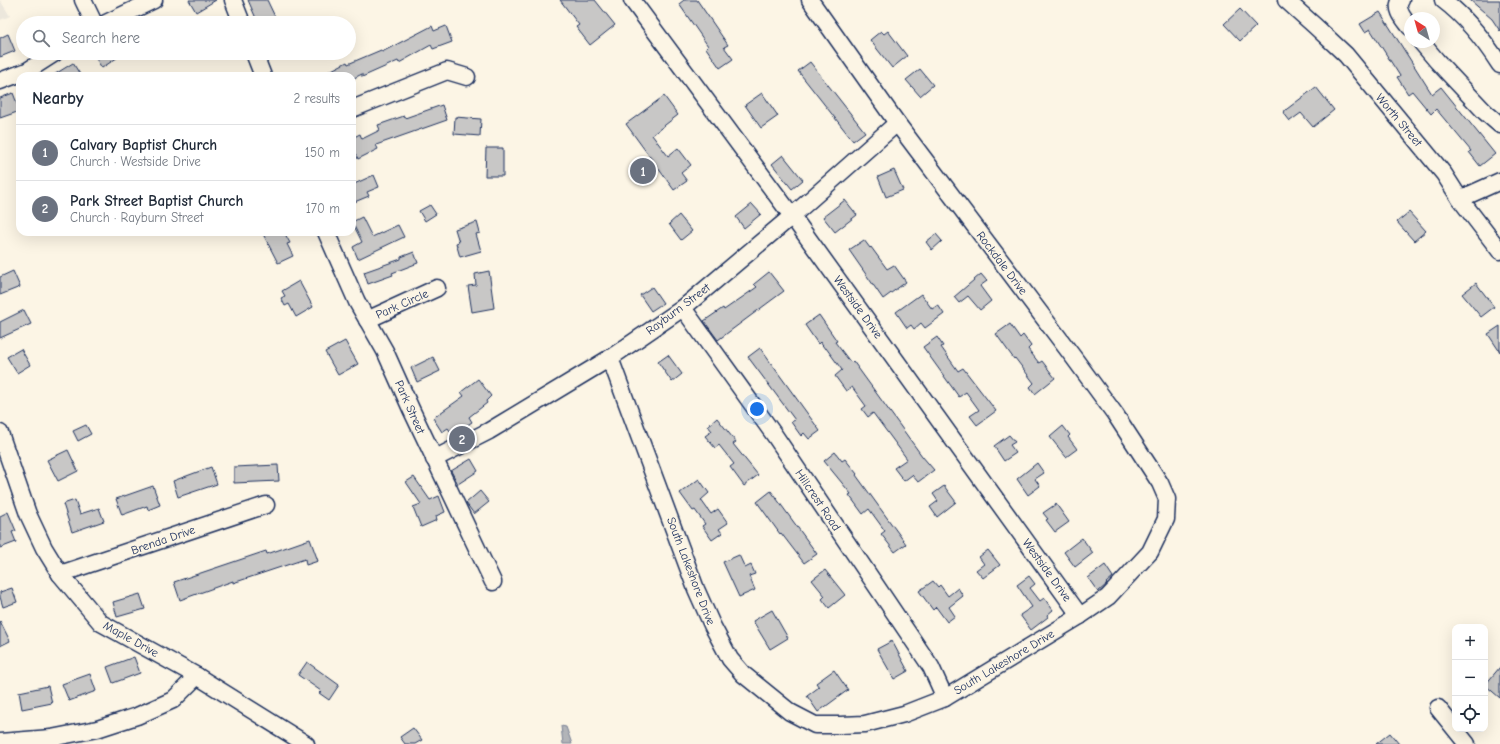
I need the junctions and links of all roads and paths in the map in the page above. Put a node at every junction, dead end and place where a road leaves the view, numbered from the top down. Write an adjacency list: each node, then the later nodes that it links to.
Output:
1 (83, 0): 9 (street)
2 (154, 0): 10 (street)
3 (233, 0): 11 (street)
4 (632, 0): 27 (street, Westside Drive)
5 (810, 0): 23 (street, Rockdale Drive)
6 (1286, 0): 26 (street, Worth Street)
7 (1401, 0): 12 (street)
8 (1443, 0): 16 (street)
9 (91, 16)
10 (121, 16)
11 (239, 16)
12 (1404, 20)
13 (1426, 48): 24 (street)
14 (44, 60): 17 (street)
15 (257, 60): 18 (street)
16 (1500, 65)
17 (24, 72)
18 (261, 72)
19 (16, 75): 21 (street)
20 (467, 77): 22 (street)
21 (0, 81)
22 (356, 107)
23 (897, 123): 27 (street, Rayburn Street); 37 (street, Rockdale Drive)
24 (1500, 125)
25 (1500, 181): 26 (street)
26 (1460, 199): 29 (street, Worth Street)
27 (792, 216): 31 (street, Rayburn Street); 40 (street, Westside Drive)
28 (328, 236): 32 (street, Park Street)
29 (1500, 251)
30 (437, 288): 32 (street, Park Circle)
31 (683, 308): 33 (street, Rayburn Street); 42 (street, Hillcrest Road)
32 (367, 320): 35 (street, Park Street)
33 (610, 358): 35 (street, Rayburn Street); 42 (street, South Lakeshore Drive)
34 (0, 433): 38 (street, Maple Drive)
35 (434, 459): 39 (street, Park Street)
36 (266, 505): 38 (street, Brenda Drive)
37 (1159, 534): 40 (street, South Lakeshore Drive)
38 (60, 574): 41 (street, Maple Drive)
39 (493, 582)
40 (1080, 616): 42 (street, South Lakeshore Drive)
41 (197, 676): 44 (street); 45 (street, Maple Drive)
42 (946, 698)
43 (1438, 708): 46 (street)
44 (0, 742)
45 (306, 744)
46 (1467, 744)

